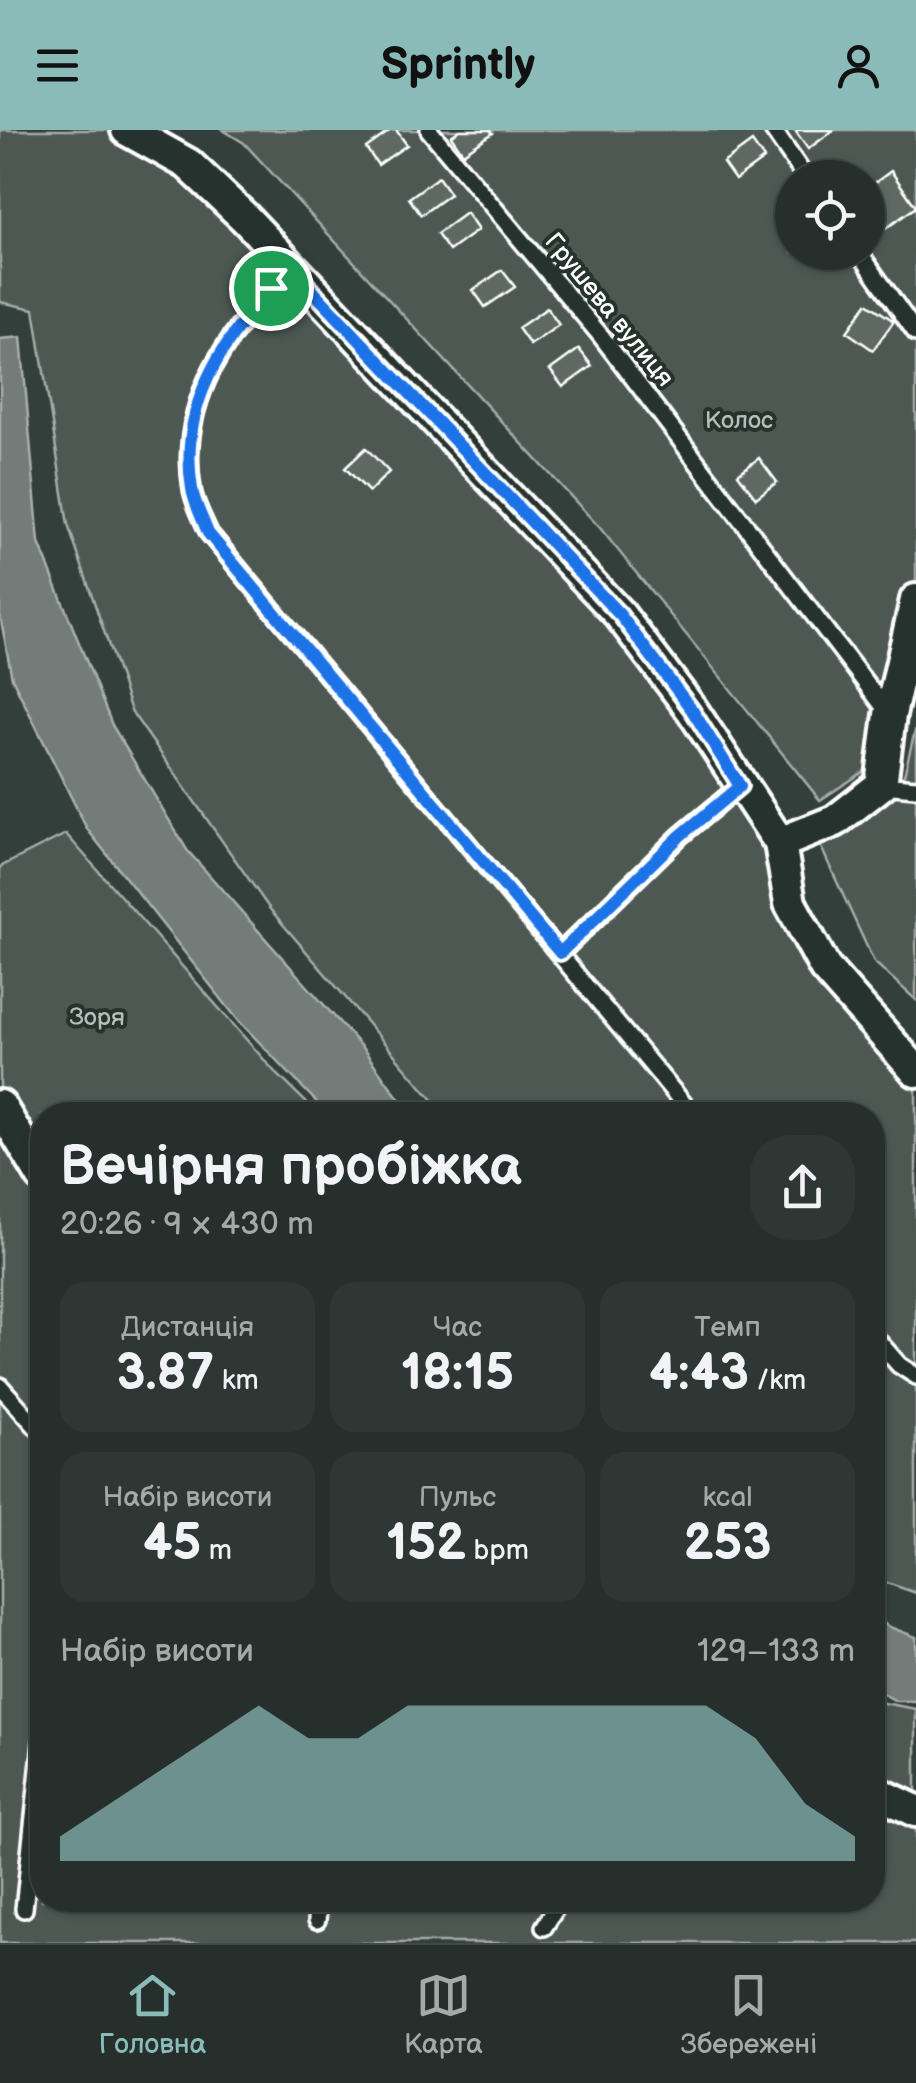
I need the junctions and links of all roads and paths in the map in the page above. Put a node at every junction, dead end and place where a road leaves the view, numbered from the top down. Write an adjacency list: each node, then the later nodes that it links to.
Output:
1 (127, 130): 5 (street)
2 (429, 130): 9 (lane, Грушева вулиця)
3 (773, 130): 4 (lane)
4 (794, 160)
5 (292, 269): 11 (street); 14 (lane)
6 (872, 270): 7 (lane)
7 (916, 333)
8 (916, 600): 9 (street)
9 (890, 715): 10 (street)
10 (881, 784): 12 (lane); 13 (street)
11 (740, 786): 13 (street); 14 (lane)
12 (916, 788)
13 (780, 843): 15 (street)
14 (560, 953): 16 (lane)
15 (916, 1072)
16 (682, 1102)
17 (0, 1106): 18 (street)
18 (30, 1156)
19 (885, 1350): 20 (lane)
20 (916, 1376)
21 (0, 1386): 22 (lane)
22 (30, 1420)
23 (885, 1796): 24 (street)
24 (916, 1811)
25 (30, 1853): 26 (lane)
26 (24, 1909)
27 (317, 1912): 29 (lane)
28 (553, 1912): 30 (lane)
29 (317, 1920)
30 (544, 1927)

